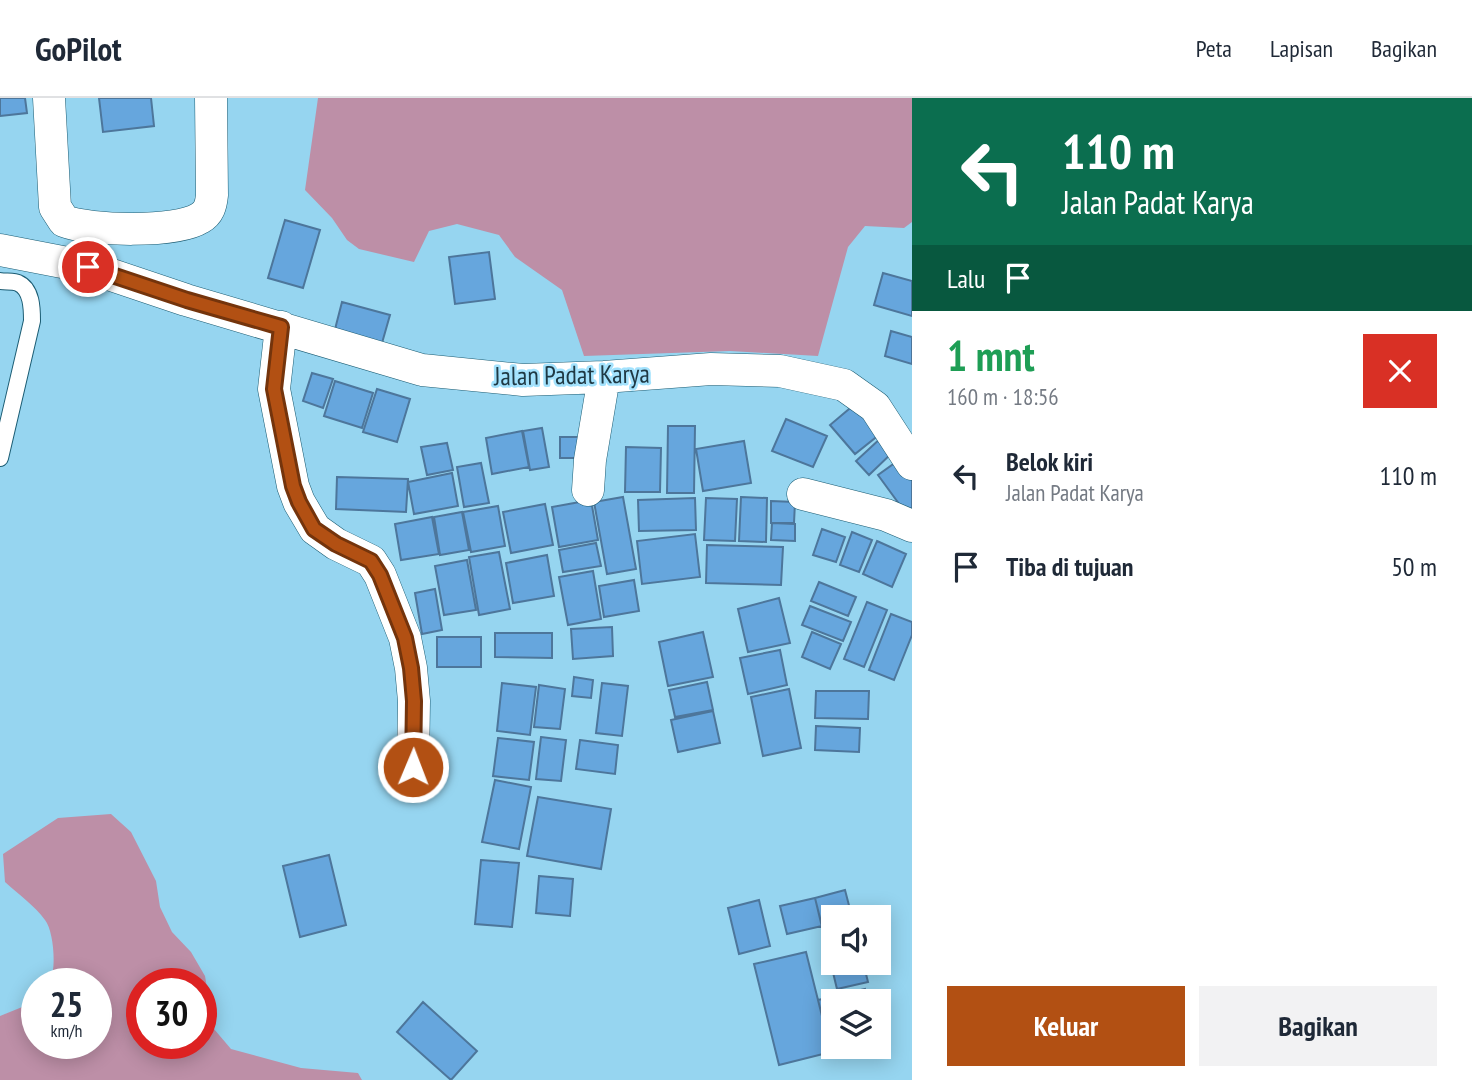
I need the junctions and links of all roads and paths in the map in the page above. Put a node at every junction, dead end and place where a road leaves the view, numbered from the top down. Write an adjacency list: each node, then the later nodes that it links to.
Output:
1 (49, 98): 2 (street)
2 (211, 98)
3 (2, 258): 5 (street, Jalan Padat Karya)
4 (0, 281): 7 (lane)
5 (281, 327): 6 (street, Jalan Padat Karya); 12 (street)
6 (604, 377): 8 (street, Jalan Padat Karya); 9 (street)
7 (0, 458)
8 (912, 464)
9 (588, 490)
10 (803, 494): 11 (street)
11 (912, 526)
12 (413, 767)

